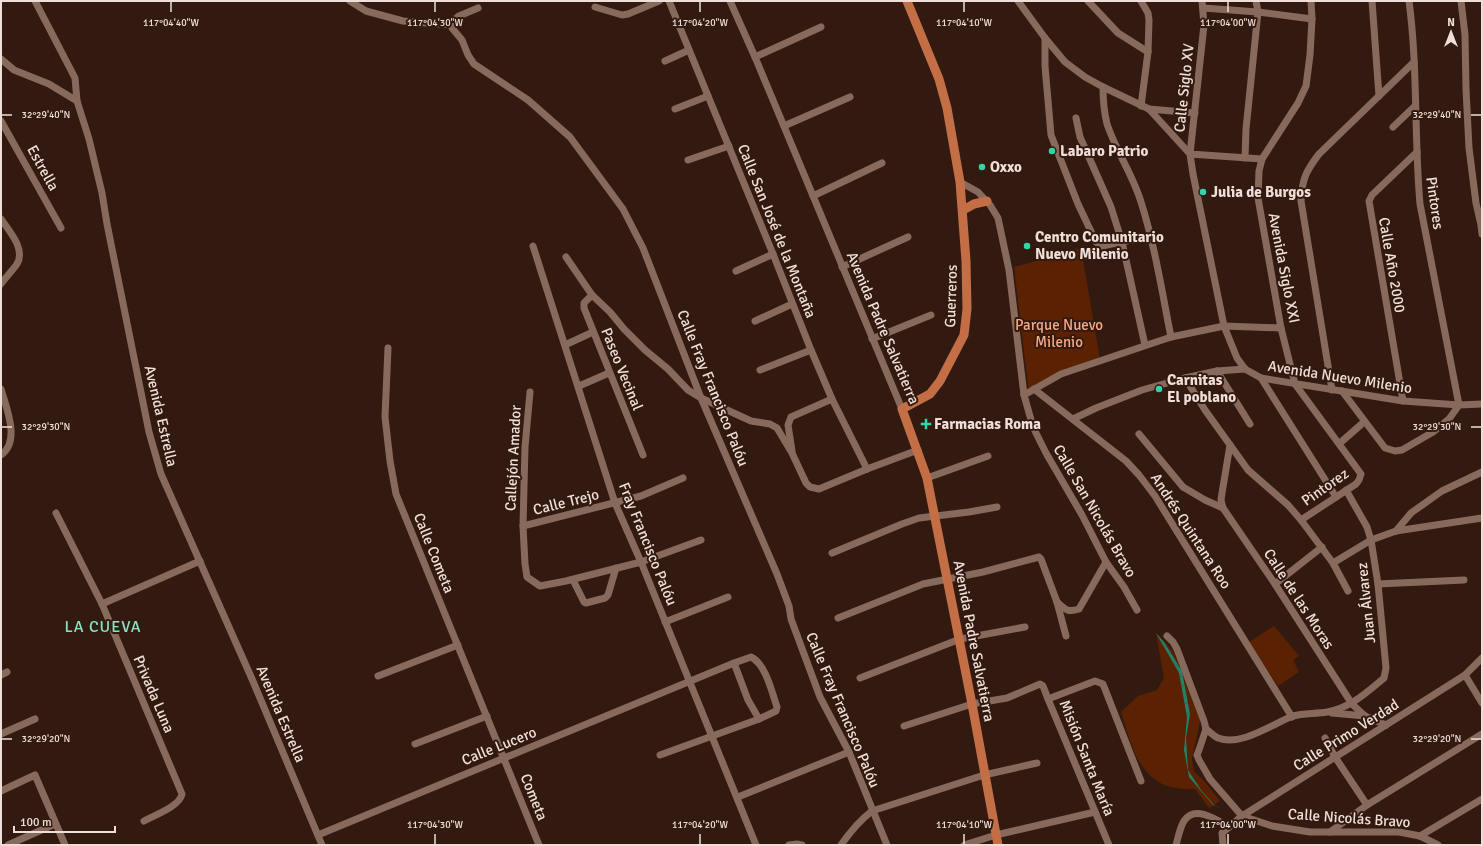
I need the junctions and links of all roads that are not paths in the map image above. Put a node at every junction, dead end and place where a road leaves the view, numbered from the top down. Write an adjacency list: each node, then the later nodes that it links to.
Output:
1 (35, 1): 33 (street, Avenida Estrella)
2 (350, 1): 20 (street)
3 (659, 1): 16 (street)
4 (668, 1): 23 (street, Calle San José de la Montaña)
5 (730, 1): 25 (street, Avenida Padre Salvatierra)
6 (907, 1): 50 (main road, Guerreros)
7 (1018, 1): 22 (street)
8 (1088, 1): 24 (street)
9 (1141, 1): 24 (street)
10 (1256, 1): 18 (street)
11 (1311, 1): 19 (street, Avenida Siglo XXI)
12 (1372, 1): 31 (street)
13 (1409, 1): 28 (street, Pintores)
14 (1461, 1): 56 (street)
15 (1202, 4): 18 (street); 38 (street, Calle Siglo XV)
16 (595, 7)
17 (478, 8): 20 (street)
18 (1258, 12): 19 (street); 46 (street)
19 (1312, 19): 47 (street, Avenida Siglo XXI)
20 (452, 25): 93 (street, Calle Fray Francisco Palóu)
21 (821, 27): 25 (street)
22 (1045, 38): 29 (street); 59 (street)
23 (689, 50): 27 (street); 30 (street, Calle San José de la Montaña)
24 (1148, 52): 34 (street)
25 (755, 57): 41 (street, Avenida Padre Salvatierra)
26 (1, 59): 33 (street)
27 (665, 61)
28 (1414, 62): 31 (street); 35 (street, Pintores)
29 (1103, 88): 34 (street); 57 (street)
30 (708, 96): 36 (street); 43 (street, Calle San José de la Montaña)
31 (1379, 96): 89 (street)
32 (850, 97): 41 (street)
33 (77, 101): 130 (street, Avenida Estrella)
34 (1141, 106): 37 (street)
35 (1416, 106): 42 (street); 44 (street, Pintores)
36 (674, 109)
37 (1149, 109): 38 (street); 45 (street)
38 (1195, 112): 45 (street, Calle Siglo XV)
39 (1076, 118): 59 (street)
40 (1, 121): 55 (street, Estrella)
41 (784, 126): 51 (street, Avenida Padre Salvatierra)
42 (1393, 127)
43 (729, 146): 48 (street); 61 (street, Calle San José de la Montaña)
44 (1417, 152): 95 (street, Calle Año 2000); 98 (street, Pintores)
45 (1190, 154): 46 (street); 70 (street, Avenida Nuevo Milenio)
46 (1245, 158): 47 (street)
47 (1262, 159): 71 (street, Avenida Siglo XXI)
48 (688, 160)
49 (882, 163): 51 (street)
50 (960, 182): 52 (street, Calle San Nicolás Bravo); 53 (main road, Guerreros)
51 (813, 196): 63 (street, Avenida Padre Salvatierra)
52 (987, 201): 53 (main road); 92 (street, Calle San Nicolás Bravo)
53 (963, 210): 99 (main road, Guerreros)
54 (1, 219): 65 (street)
55 (61, 228)
56 (1482, 234)
57 (1150, 236): 59 (street); 73 (street)
58 (908, 237): 63 (street)
59 (1122, 242): 76 (street)
60 (533, 246): 75 (street, Fray Francisco Palóu)
61 (773, 254): 64 (street); 67 (street, Calle San José de la Montaña)
62 (566, 257): 66 (street, Paseo Vecinal)
63 (842, 267): 74 (street, Avenida Padre Salvatierra)
64 (736, 271)
65 (1, 284)
66 (592, 295): 72 (street, Paseo Vecinal); 93 (street, Paseo Vecinal)
67 (792, 304): 69 (street); 78 (street, Calle San José de la Montaña)
68 (931, 314): 74 (street)
69 (755, 321)
70 (1224, 326): 71 (street); 73 (street); 79 (street, Avenida Nuevo Milenio)
71 (1282, 328): 85 (street, Avenida Siglo XXI)
72 (593, 332): 75 (street); 82 (street, Paseo Vecinal)
73 (1171, 337): 76 (street)
74 (872, 339): 99 (street, Avenida Padre Salvatierra)
75 (565, 345): 86 (street, Fray Francisco Palóu)
76 (1145, 345): 88 (street)
77 (388, 348): 151 (street, Calle Cometa)
78 (811, 350): 80 (street); 94 (street, Calle San José de la Montaña)
79 (1245, 369): 81 (street); 84 (street, Avenida Nuevo Milenio)
80 (760, 370)
81 (1217, 371): 83 (street); 102 (street)
82 (609, 373): 86 (street); 109 (street, Paseo Vecinal)
83 (1185, 378): 100 (street); 105 (street)
84 (1261, 378): 85 (street, Avenida Nuevo Milenio); 116 (street)
85 (1296, 384): 89 (street, Avenida Nuevo Milenio); 104 (street)
86 (579, 386): 117 (street, Fray Francisco Palóu)
87 (1, 389): 96 (street)
88 (1034, 389): 92 (street); 100 (street, Andrés Quintana Roo)
89 (1332, 390): 90 (street, Avenida Nuevo Milenio)
90 (1342, 391): 95 (street, Avenida Nuevo Milenio); 101 (street)
91 (530, 392): 124 (street, Callejón Amador)
92 (1024, 395): 132 (street, Calle San Nicolás Bravo)
93 (701, 398): 107 (street, Paseo Vecinal); 176 (street, Calle Fray Francisco Palóu)
94 (832, 399): 107 (street); 111 (street, Calle San José de la Montaña)
95 (1403, 401): 98 (street, Avenida Nuevo Milenio)
96 (3, 404): 108 (street)
97 (1482, 404): 98 (street, Avenida Nuevo Milenio)
98 (1459, 405): 101 (street)
99 (902, 409): 106 (main road, Avenida Padre Salvatierra)
100 (1073, 419): 165 (street, Andrés Quintana Roo)
101 (1364, 422): 104 (street)
102 (1250, 424)
103 (1139, 434): 119 (street)
104 (1340, 443): 115 (street, Pintorez)
105 (1230, 445): 119 (street); 123 (street)
106 (918, 450): 111 (street); 114 (main road, Avenida Padre Salvatierra)
107 (792, 453): 111 (street)
108 (1, 455)
109 (643, 455)
110 (988, 456): 114 (street)
111 (867, 469)
112 (1482, 472): 125 (street)
113 (682, 478): 117 (street, Calle Trejo)
114 (928, 478): 121 (main road, Avenida Padre Salvatierra)
115 (1346, 490): 116 (street, Pintorez); 127 (street, Juan Álvarez)
116 (1336, 496): 123 (street, Pintorez)
117 (615, 503): 124 (street, Calle Trejo); 131 (street, Fray Francisco Palóu)
118 (997, 507): 121 (street)
119 (1223, 508): 138 (street, Calle de las Moras)
120 (56, 513): 143 (street, Privada Luna)
121 (936, 517): 129 (street); 135 (main road, Avenida Padre Salvatierra)
122 (1482, 518): 125 (street)
123 (1301, 520): 128 (street)
124 (523, 526): 136 (street, Callejón Amador)
125 (1396, 531): 127 (street)
126 (701, 540): 131 (street, Callejón Amador)
127 (1371, 540): 133 (street); 139 (street, Juan Álvarez)
128 (1322, 547): 133 (street); 138 (street)
129 (832, 553)
130 (200, 561): 143 (street); 194 (street, Avenida Estrella)
131 (641, 562): 134 (street, Callejón Amador); 146 (street, Fray Francisco Palóu)
132 (1106, 562): 142 (street); 144 (street, Calle San Nicolás Bravo)
133 (1333, 563): 140 (street)
134 (616, 568): 136 (street, Callejón Amador); 136 (street)
135 (947, 578): 142 (street); 145 (street); 150 (main road, Avenida Padre Salvatierra)
136 (574, 580)
137 (1464, 580): 139 (street)
138 (1275, 584): 161 (street, Calle de las Moras)
139 (1378, 584): 161 (street, Juan Álvarez)
140 (1348, 591)
141 (728, 597): 146 (street)
142 (1057, 602): 148 (street)
143 (102, 604): 190 (street, Privada Luna)
144 (1137, 610)
145 (838, 618)
146 (665, 622): 157 (street, Fray Francisco Palóu)
147 (1025, 627): 150 (street)
148 (1066, 636)
149 (1167, 636): 170 (street)
150 (960, 639): 156 (street); 160 (main road, Avenida Padre Salvatierra)
151 (458, 645): 155 (street); 163 (street, Calle Cometa)
152 (1482, 658): 154 (street, Calle Primo Verdad)
153 (734, 663): 157 (street, Calle Lucero); 167 (street); 167 (street, Calle Lucero)
154 (1464, 675): 159 (street); 168 (street, Calle Primo Verdad)
155 (378, 676)
156 (860, 678)
157 (690, 682): 173 (street, Fray Francisco Palóu); 179 (street, Calle Lucero)
158 (1048, 698): 160 (street, Misión Santa María); 182 (street); 188 (street, Misión Santa María)
159 (1482, 703)
160 (972, 704): 169 (street); 181 (main road, Avenida Padre Salvatierra)
161 (1352, 704): 162 (street); 164 (street, Calle de las Moras)
162 (1328, 712): 164 (street); 165 (street)
163 (487, 716): 175 (street); 179 (street, Calle Cometa)
164 (1365, 716): 168 (street)
165 (1292, 717): 170 (street)
166 (35, 719): 171 (street)
167 (759, 719): 173 (street)
168 (1386, 725): 178 (street, Calle Primo Verdad)
169 (904, 726)
170 (1206, 729): 189 (street)
171 (1, 734)
172 (1482, 734): 186 (street)
173 (712, 736): 177 (street); 184 (street, Fray Francisco Palóu)
174 (1325, 738): 178 (street)
175 (415, 744)
176 (849, 752): 184 (street); 187 (street, Calle Fray Francisco Palóu)
177 (660, 755)
178 (1335, 757): 186 (street); 189 (street, Calle Primo Verdad)
179 (505, 758): 194 (street, Calle Lucero); 200 (street, Cometa)
180 (1038, 764): 181 (street)
181 (984, 775): 187 (street); 195 (main road, Avenida Padre Salvatierra)
182 (1141, 780)
183 (1, 792): 191 (street)
184 (738, 797): 201 (street, Fray Francisco Palóu)
185 (1482, 798): 196 (street)
186 (1367, 805): 193 (street)
187 (872, 811): 204 (street); 205 (street, Calle Fray Francisco Palóu)
188 (1095, 812): 195 (street); 208 (street, Misión Santa María)
189 (1242, 816): 192 (street, Calle Primo Verdad); 193 (street, Calle Nicolás Bravo)
190 (144, 821)
191 (55, 824): 197 (street); 198 (street)
192 (1229, 827): 209 (street); 210 (street, Calle Primo Verdad)
193 (1330, 832): 196 (street, Calle Nicolás Bravo)
194 (318, 835): 199 (street, Avenida Estrella)
195 (996, 835): 206 (street); 207 (main road, Avenida Padre Salvatierra)
196 (1420, 836): 211 (street, Calle Nicolás Bravo)
197 (8, 845)
198 (65, 845)
199 (322, 845)
200 (539, 845)
201 (756, 845)
202 (790, 845): 203 (street)
203 (802, 845)
204 (841, 845)
205 (886, 845)
206 (964, 845)
207 (998, 845)
208 (1109, 845)
209 (1176, 845)
210 (1223, 845)
211 (1438, 845)

